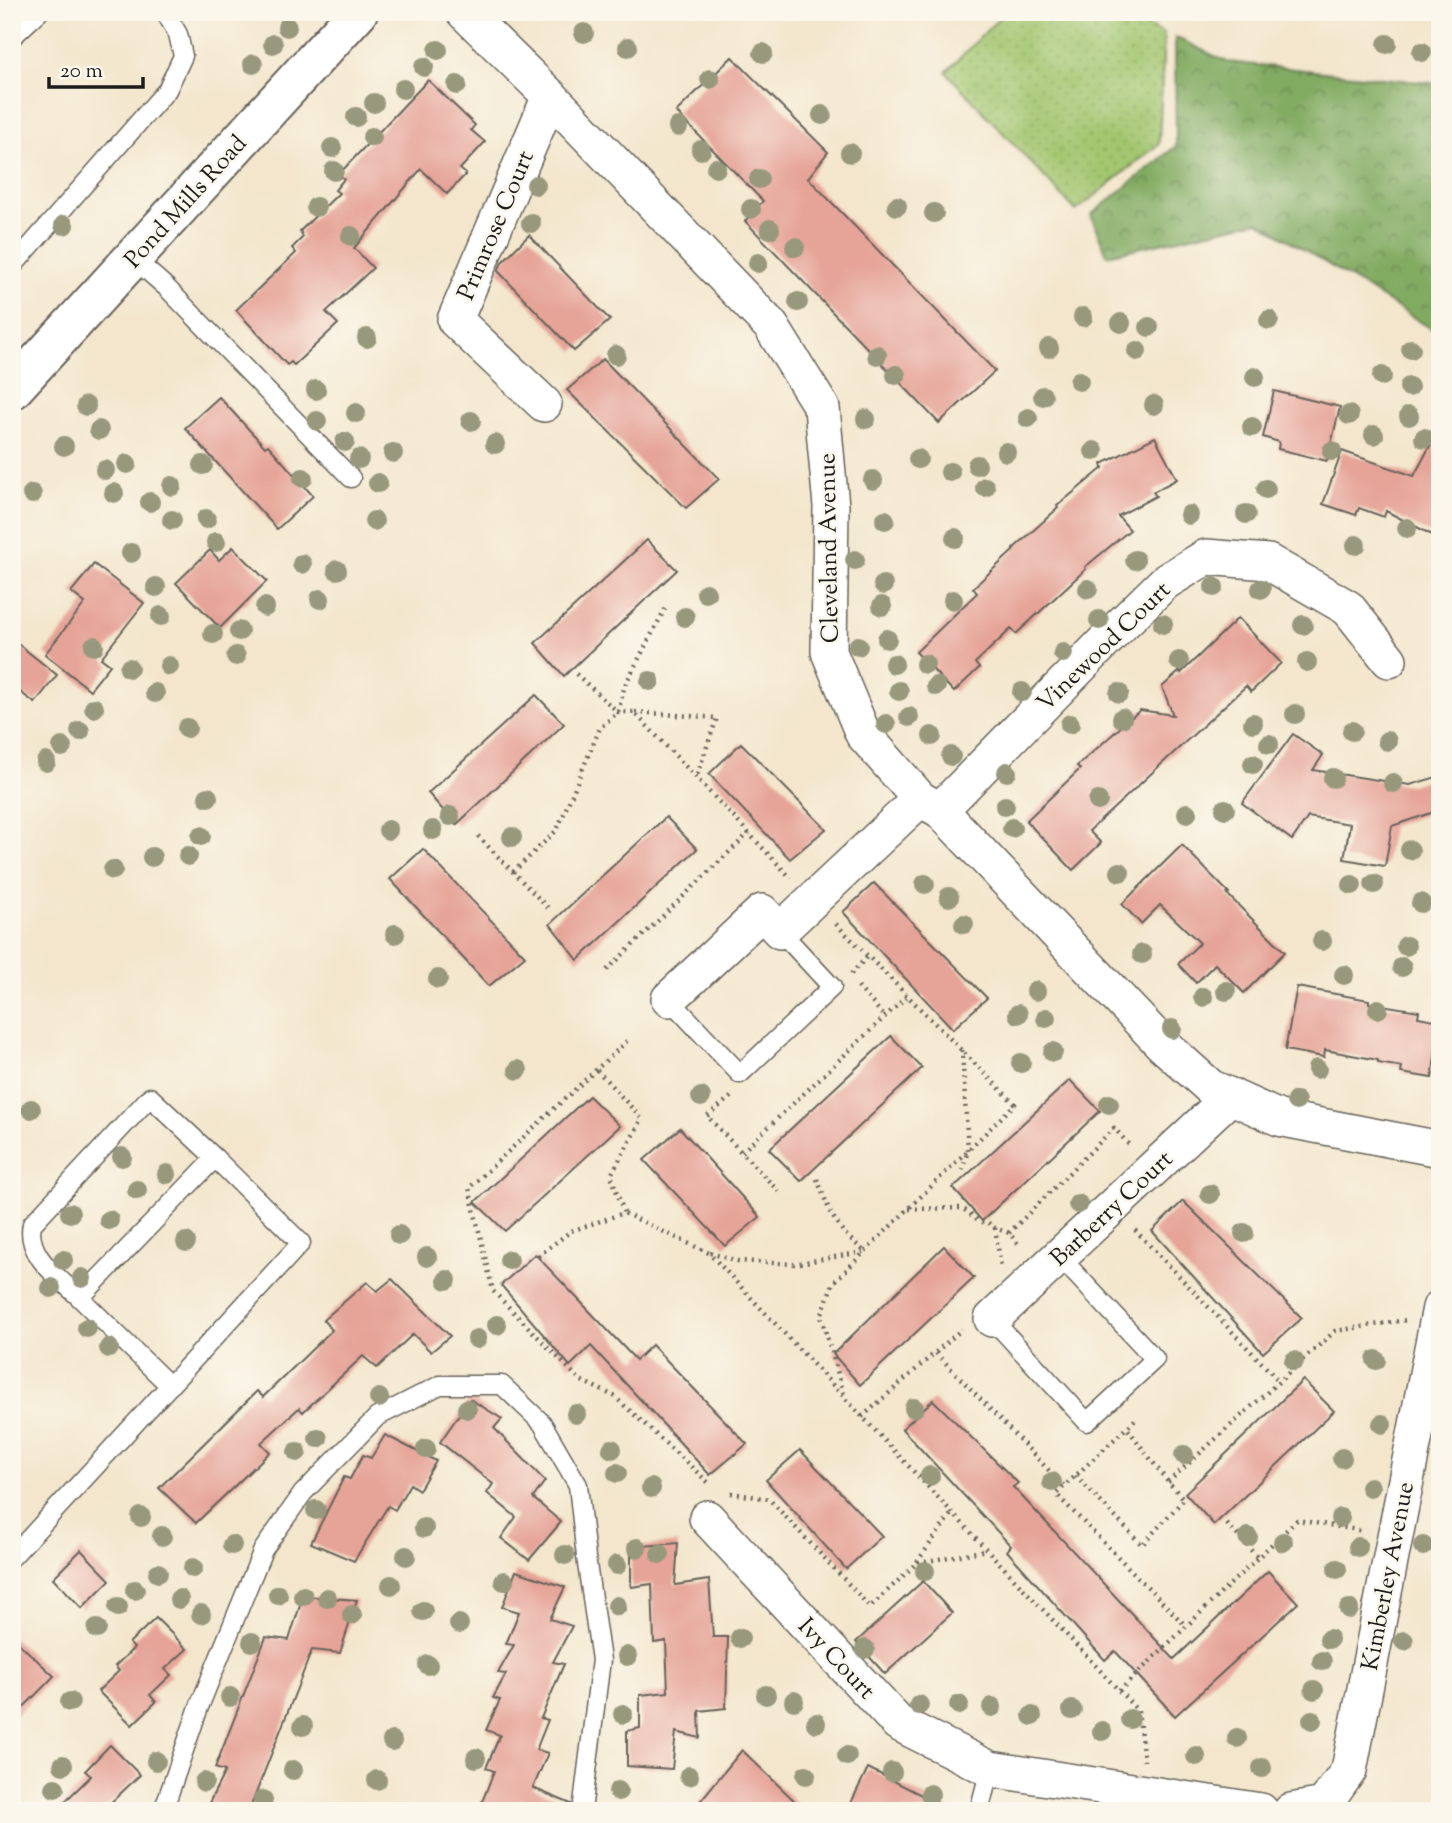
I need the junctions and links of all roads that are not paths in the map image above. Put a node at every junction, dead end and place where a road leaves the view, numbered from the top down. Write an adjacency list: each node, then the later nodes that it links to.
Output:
1 (38, 12): 5 (lane)
2 (165, 12): 8 (lane)
3 (358, 12): 7 (main road, Pond Mills Road)
4 (464, 12): 6 (street, Cleveland Avenue)
5 (12, 37)
6 (550, 96): 10 (street, Primrose Court); 13 (street, Cleveland Avenue)
7 (133, 258): 9 (main road, Pond Mills Road); 11 (lane)
8 (12, 267)
9 (12, 390)
10 (544, 404)
11 (351, 478)
12 (1390, 660): 13 (street, Vinewood Court)
13 (930, 805): 14 (street, Vinewood Court); 16 (street, Cleveland Avenue)
14 (780, 931): 15 (street); 15 (lane)
15 (669, 999)
16 (1231, 1096): 17 (street, Cleveland Avenue); 19 (street, Barberry Court)
17 (1440, 1149)
18 (215, 1158): 20 (lane); 20 (lane); 23 (lane)
19 (1051, 1264): 22 (street, Barberry Court); 22 (lane)
20 (80, 1298): 23 (lane)
21 (1439, 1311): 32 (street, Kimberley Avenue)
22 (979, 1322)
23 (170, 1386): 25 (lane)
24 (718, 1500): 26 (street, Ivy Court)
25 (12, 1557)
26 (990, 1769): 27 (street); 30 (lane)
27 (1158, 1800): 31 (street)
28 (163, 1811): 29 (lane)
29 (582, 1811)
30 (979, 1811)
31 (1261, 1811)
32 (1291, 1811)

